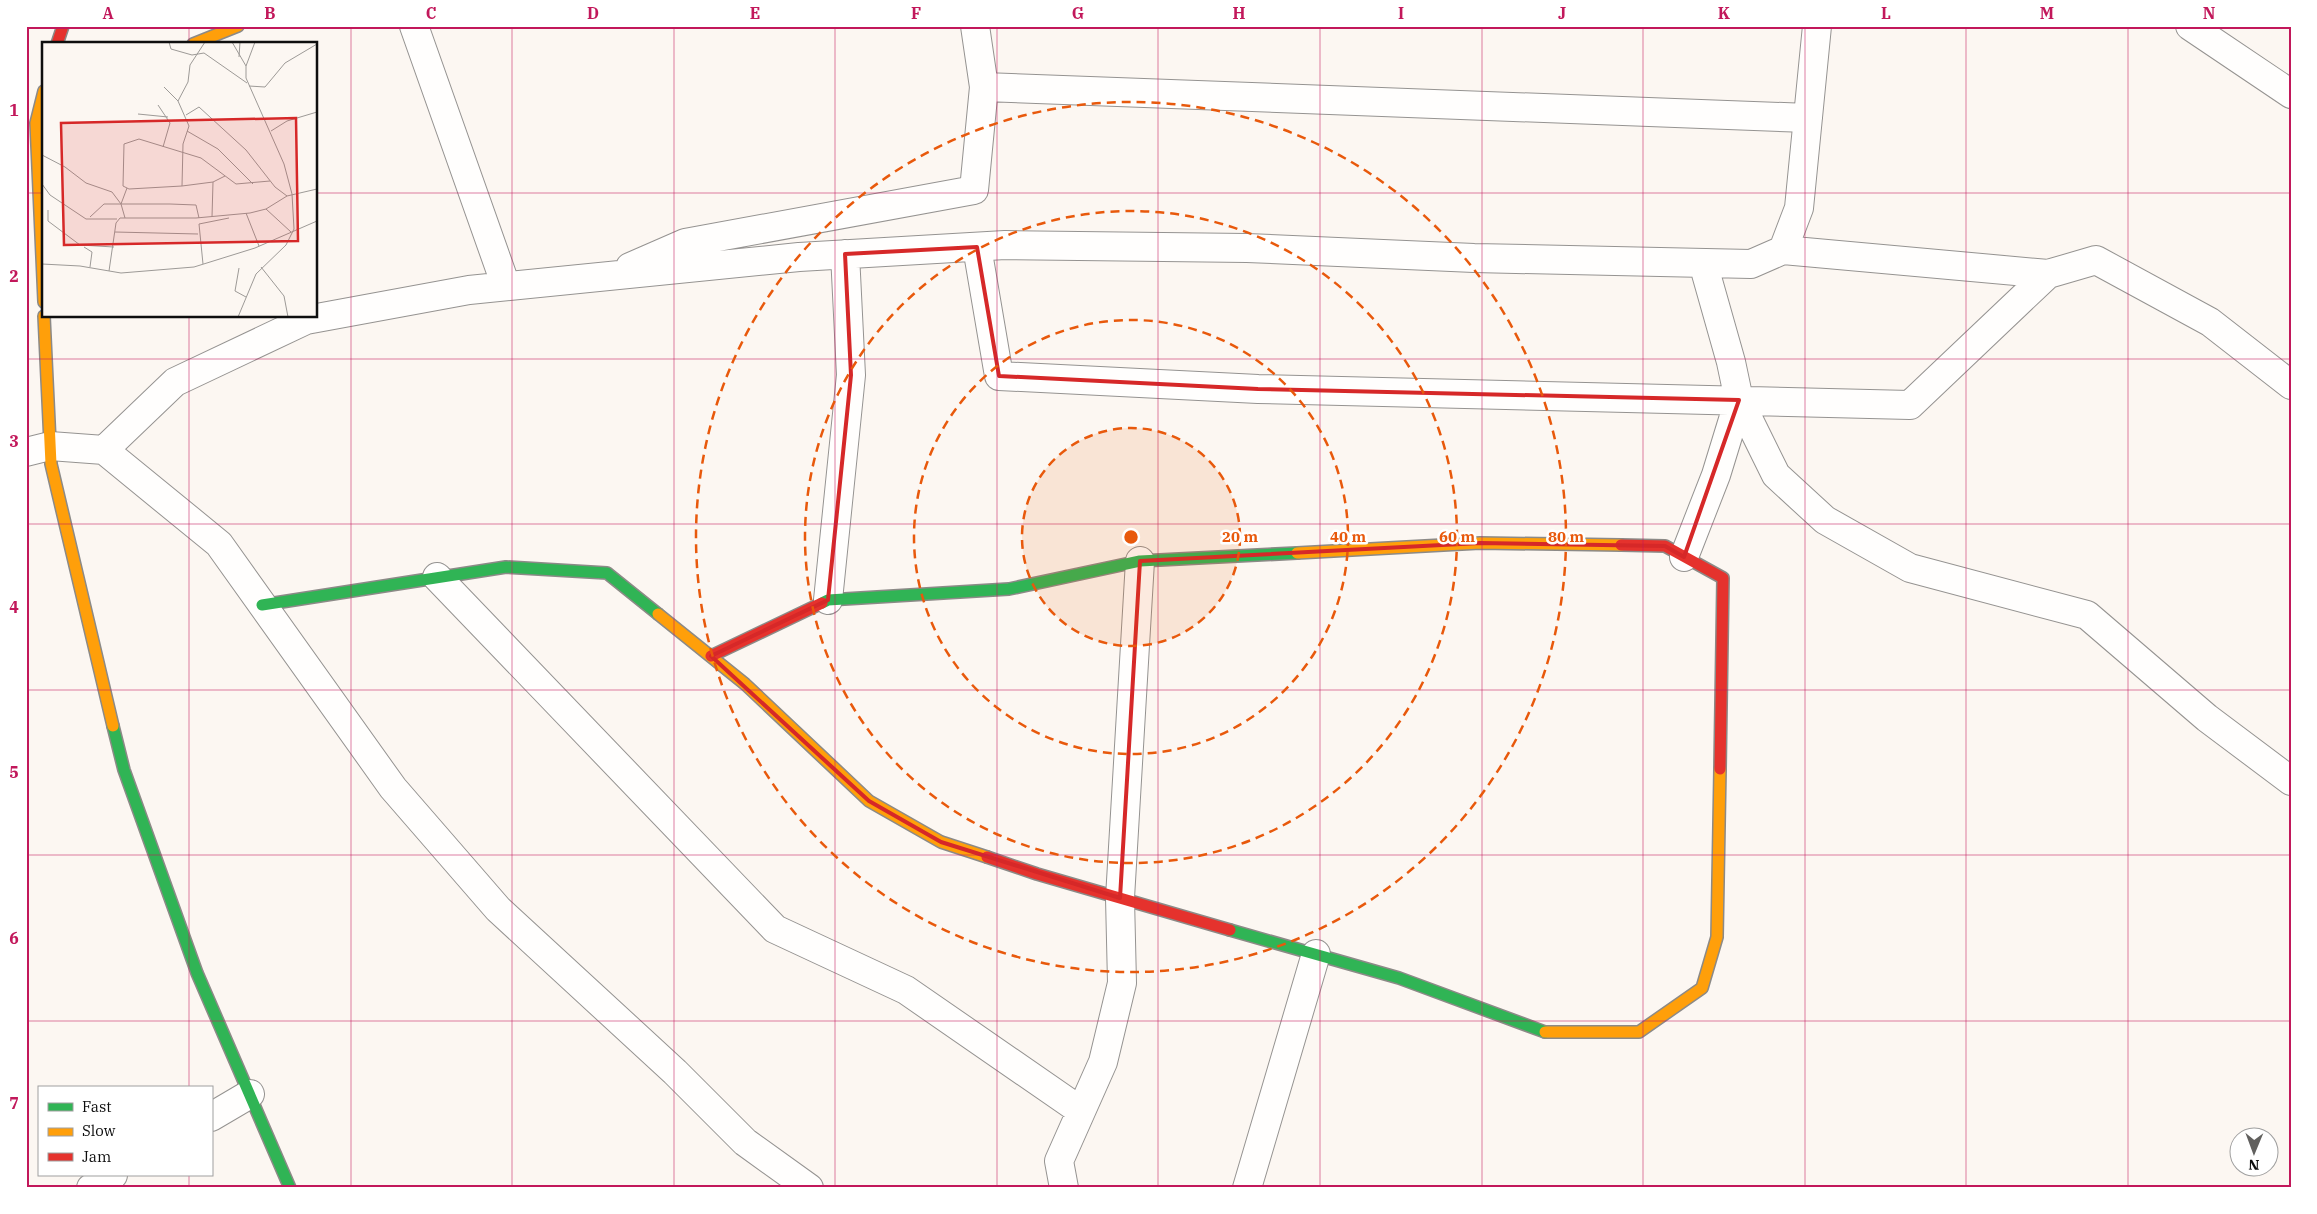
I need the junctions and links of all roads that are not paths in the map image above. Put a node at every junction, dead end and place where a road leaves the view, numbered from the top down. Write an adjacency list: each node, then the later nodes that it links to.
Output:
1 (63, 26): 7 (street)
2 (238, 26): 8 (street)
3 (414, 26): 22 (street)
4 (975, 26): 9 (street)
5 (1817, 26): 14 (street)
6 (2190, 26): 10 (street)
7 (58, 42)
8 (198, 42)
9 (984, 87): 14 (street); 21 (street)
10 (2291, 94)
11 (42, 98): 13 (street)
12 (42, 101): 18 (street)
13 (26, 107)
14 (1808, 118): 16 (street)
15 (977, 247): 17 (street); 19 (street); 27 (street)
16 (1783, 250): 19 (street); 20 (street)
17 (846, 254): 21 (street); 33 (street)
18 (42, 257)
19 (1703, 263): 27 (street)
20 (2048, 274): 26 (street); 27 (street)
21 (609, 276): 22 (street)
22 (506, 286): 23 (street)
23 (318, 316)
24 (44, 318): 28 (street)
25 (304, 318): 29 (street)
26 (2291, 385)
27 (1739, 400): 30 (street); 36 (street)
28 (38, 449): 29 (street); 39 (street)
29 (104, 450): 34 (street)
30 (1684, 557): 31 (street); 38 (street)
31 (1140, 561): 33 (street); 37 (street)
32 (437, 577): 34 (street); 35 (street); 40 (street)
33 (828, 600): 35 (street)
34 (262, 604): 45 (street)
35 (711, 656): 37 (street)
36 (2291, 782)
37 (1120, 898): 38 (street); 40 (street)
38 (1316, 954): 47 (street)
39 (250, 1094): 41 (street); 44 (street)
40 (1081, 1111): 46 (street)
41 (212, 1116)
42 (110, 1176): 43 (street)
43 (91, 1188)
44 (290, 1188)
45 (809, 1188)
46 (1064, 1188)
47 (1247, 1188)

